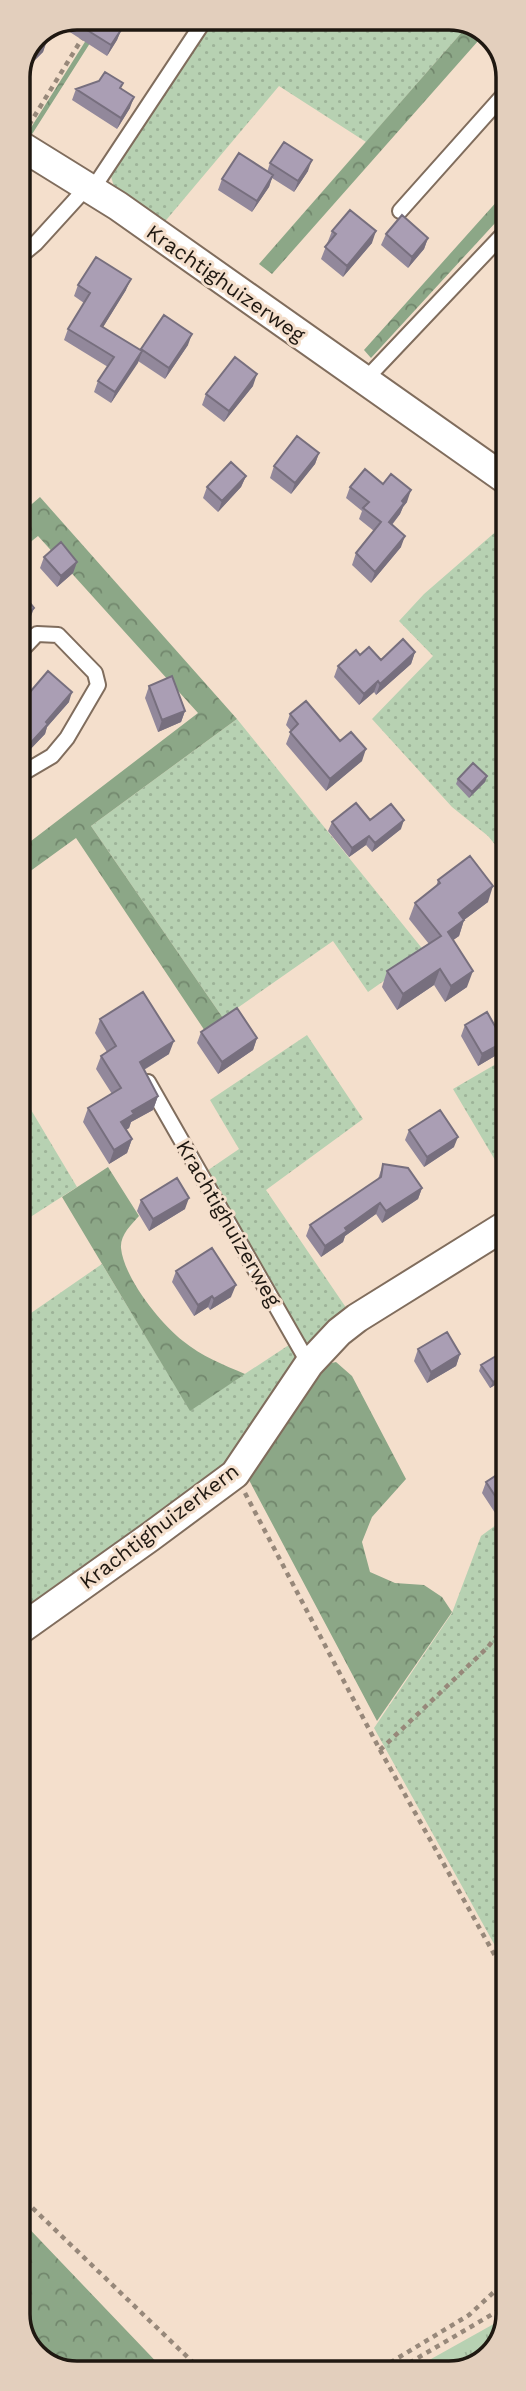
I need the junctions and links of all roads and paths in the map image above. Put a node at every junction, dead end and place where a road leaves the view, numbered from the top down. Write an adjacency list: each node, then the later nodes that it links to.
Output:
1 (87, 30): 4 (path)
2 (198, 30): 6 (lane)
3 (496, 103): 7 (lane)
4 (30, 123)
5 (30, 145): 6 (street, Krachtighuizerweg)
6 (89, 188): 9 (lane); 10 (street, Krachtighuizerweg)
7 (400, 211)
8 (496, 242): 10 (lane)
9 (30, 248)
10 (364, 381): 11 (street, Krachtighuizerweg)
11 (496, 473)
12 (30, 641): 13 (lane)
13 (30, 769)
14 (148, 1082): 16 (lane, Krachtighuizerweg)
15 (496, 1231): 16 (street, Krachtighuizerkern)
16 (309, 1364): 17 (street, Krachtighuizerkern)
17 (235, 1474): 18 (street, Krachtighuizerkern); 20 (path)
18 (30, 1622)
19 (496, 1637): 20 (path)
20 (380, 1750): 21 (path)
21 (496, 1958)
22 (30, 2206): 25 (path)
23 (496, 2291): 26 (path)
24 (496, 2313): 27 (path)
25 (192, 2361)
26 (393, 2361)
27 (414, 2361)

